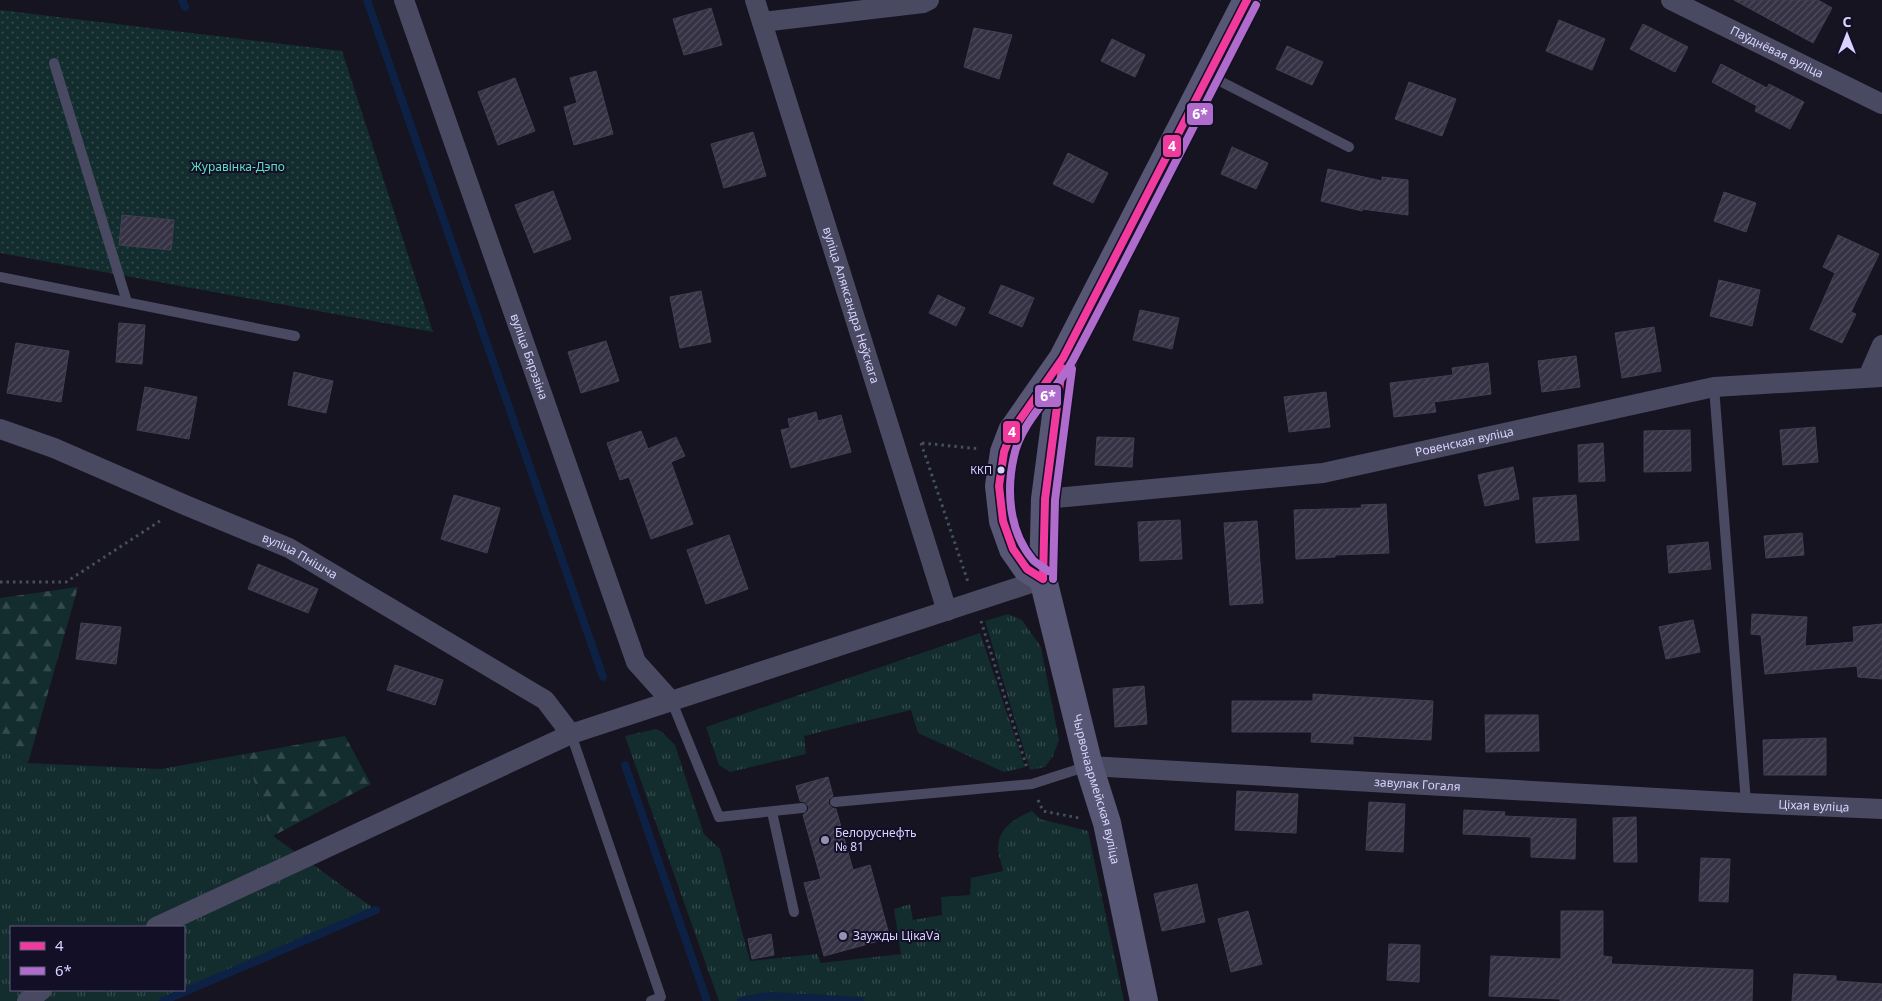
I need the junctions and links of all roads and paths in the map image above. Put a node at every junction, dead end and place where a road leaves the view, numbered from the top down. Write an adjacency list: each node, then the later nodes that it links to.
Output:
1 (404, 0): 28 (street, вуліца Бярэзіна)
2 (755, 0): 6 (street, вуліца Аляксандра Неўскага)
3 (929, 0): 6 (street)
4 (1247, 0): 8 (main road, Чырвонаармейская вуліца)
5 (1671, 0): 9 (street, Паўднёвая вуліца)
6 (762, 22): 19 (street, вуліца Аляксандра Неўскага)
7 (54, 63): 12 (lane)
8 (1209, 75): 10 (lane); 15 (main road, Чырвонаармейская вуліца)
9 (1882, 104)
10 (1349, 147)
11 (0, 277): 12 (lane)
12 (127, 302): 13 (lane)
13 (295, 336)
14 (1882, 345): 16 (street)
15 (1063, 358): 21 (main road, Чырвонаармейская вуліца); 22 (main road, Чырвонаармейская вуліца)
16 (1875, 377): 17 (street, Ровенская вуліца)
17 (1714, 387): 22 (street, Ровенская вуліца); 33 (lane)
18 (0, 429): 23 (street, вуліца Пнішча)
19 (893, 440): 20 (path); 27 (street, вуліца Аляксандра Неўскага)
20 (921, 444): 21 (path); 26 (path)
21 (1004, 452): 24 (main road, Чырвонаармейская вуліца)
22 (1045, 499): 24 (main road, Чырвонаармейская вуліца)
23 (185, 505): 25 (path); 29 (street, вуліца Пнішча)
24 (1043, 579): 26 (street); 30 (main road, Чырвонаармейская вуліца)
25 (0, 582)
26 (975, 602): 27 (street); 31 (path)
27 (947, 611): 28 (street)
28 (672, 702): 29 (street); 36 (lane)
29 (571, 734): 39 (street); 42 (lane)
30 (1089, 766): 31 (lane); 33 (street, завулак Гогаля); 37 (main road, Чырвонаармейская вуліца)
31 (1032, 784): 32 (lane); 37 (path)
32 (835, 802)
33 (1746, 803): 35 (street, Ціхая вуліца)
34 (802, 808): 36 (lane)
35 (1882, 809)
36 (772, 812): 38 (lane)
37 (1107, 824): 43 (main road, Чырвонаармейская вуліца)
38 (794, 912)
39 (158, 926)
40 (41, 991): 41 (street)
41 (28, 1001)
42 (651, 1001)
43 (1144, 1001)

